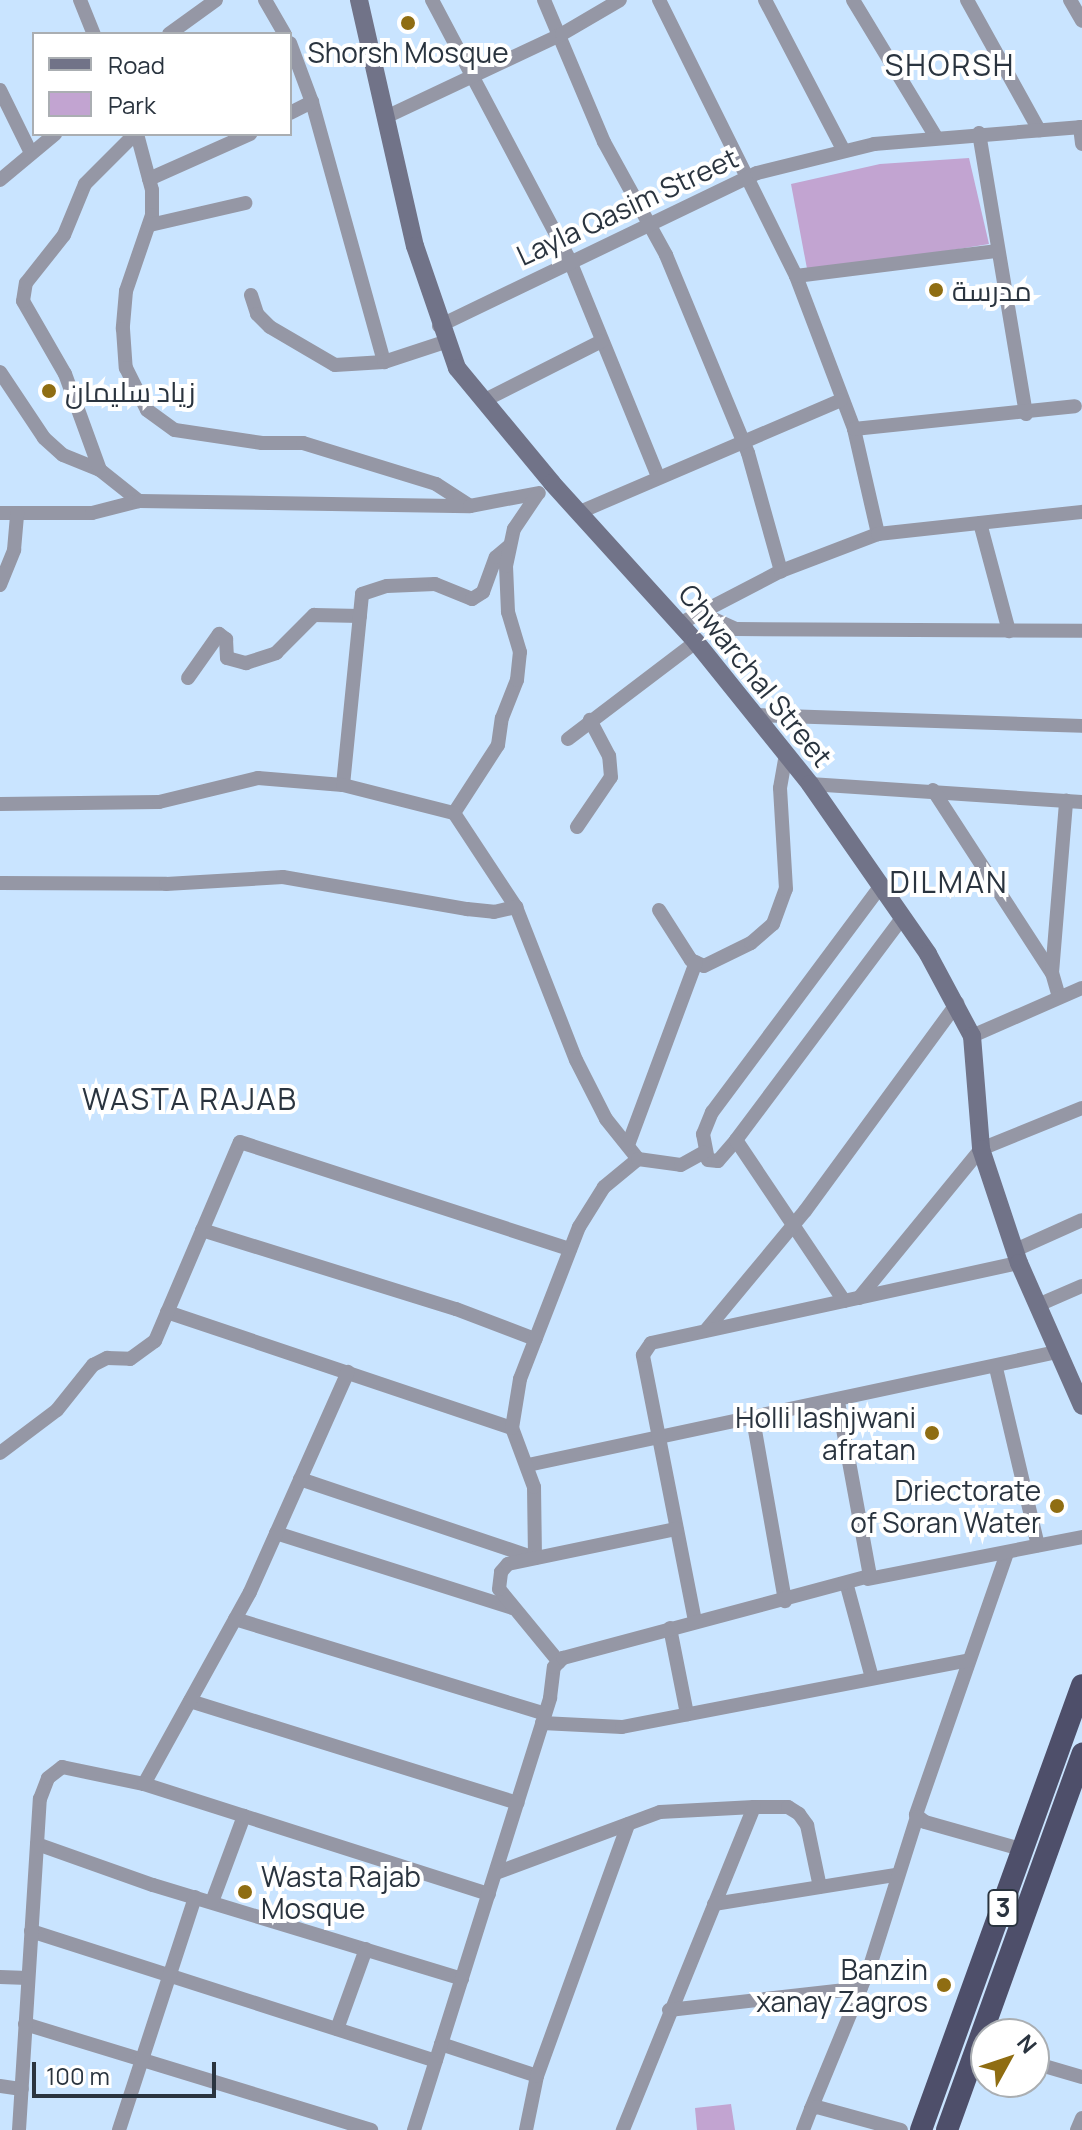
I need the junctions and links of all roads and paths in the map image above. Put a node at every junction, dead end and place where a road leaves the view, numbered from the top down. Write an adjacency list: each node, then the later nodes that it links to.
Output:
1 (80, 0): 14 (street)
2 (216, 0): 15 (street)
3 (265, 0): 16 (street)
4 (359, 0): 23 (main road, Chwarchal Street)
5 (432, 0): 19 (street)
6 (544, 0): 17 (street)
7 (620, 0): 17 (street)
8 (659, 0): 35 (street)
9 (765, 0): 33 (street)
10 (853, 0): 31 (street)
11 (967, 0): 25 (street)
12 (1070, 0): 13 (street)
13 (1082, 21)
14 (93, 32)
15 (178, 32)
16 (284, 32)
17 (562, 34): 19 (street); 39 (street)
18 (292, 48): 21 (street)
19 (471, 77): 23 (street); 42 (street)
20 (0, 90): 34 (street)
21 (312, 102): 22 (street); 47 (street)
22 (292, 112)
23 (388, 116): 45 (main road, Chwarchal Street)
24 (1081, 127): 25 (street, Layla Qasim Street); 32 (street)
25 (1039, 130): 26 (street, Layla Qasim Street)
26 (979, 133): 31 (street, Layla Qasim Street); 41 (street)
27 (52, 136): 34 (street)
28 (134, 136): 55 (street)
29 (137, 136): 36 (street)
30 (244, 136): 36 (street)
31 (936, 137): 33 (street, Layla Qasim Street)
32 (1082, 144)
33 (843, 149): 35 (street, Layla Qasim Street)
34 (30, 151): 37 (street)
35 (743, 177): 39 (street, Layla Qasim Street); 43 (street)
36 (149, 179): 40 (street)
37 (0, 180)
38 (245, 203): 40 (street)
39 (647, 222): 42 (street, Layla Qasim Street); 54 (street)
40 (150, 225): 60 (street)
41 (997, 251): 43 (street); 52 (street)
42 (570, 261): 45 (street, Layla Qasim Street); 46 (street)
43 (796, 276): 49 (street)
44 (251, 295): 47 (street, Layla Qasim Street)
45 (442, 334): 47 (street, Layla Qasim Street); 50 (main road, Chwarchal Street)
46 (602, 341): 50 (street); 56 (street)
47 (384, 362)
48 (0, 372): 55 (street)
49 (841, 400): 53 (street); 54 (street)
50 (483, 401): 57 (main road, Chwarchal Street)
51 (1075, 406): 52 (street)
52 (1026, 414): 53 (street)
53 (854, 429): 66 (street)
54 (742, 440): 56 (street); 68 (street)
55 (100, 470): 59 (street)
56 (658, 477): 61 (street)
57 (552, 483): 58 (street); 61 (main road, Chwarchal Street)
58 (536, 496): 60 (street); 67 (street)
59 (139, 501): 60 (street); 64 (street)
60 (470, 506)
61 (580, 512): 72 (main road, Chwarchal Street)
62 (1082, 512): 65 (street)
63 (0, 513): 64 (street)
64 (17, 513): 69 (street)
65 (980, 523): 66 (street); 73 (street)
66 (878, 534): 68 (street)
67 (509, 546): 71 (street); 88 (street)
68 (781, 571): 70 (street)
69 (0, 585)
70 (700, 613): 72 (street); 73 (street)
71 (360, 616): 76 (street); 83 (street)
72 (681, 623): 75 (main road, Chwarchal Street)
73 (1009, 631): 74 (street)
74 (1082, 631)
75 (696, 642): 77 (main road, Chwarchal Street); 78 (street)
76 (188, 678)
77 (754, 715): 79 (street); 81 (main road, Chwarchal Street)
78 (590, 720): 80 (street); 89 (street)
79 (1082, 726)
80 (568, 739)
81 (786, 755): 82 (main road, Chwarchal Street); 95 (street)
82 (810, 784): 84 (street); 91 (main road, Chwarchal Street)
83 (343, 785): 87 (street); 88 (street)
84 (933, 790): 85 (street); 96 (street)
85 (1066, 801): 86 (street); 96 (street)
86 (1082, 802)
87 (0, 804)
88 (454, 813): 92 (street)
89 (577, 827)
90 (0, 883): 92 (street)
91 (880, 887): 94 (main road, Chwarchal Street); 105 (street)
92 (516, 907): 103 (street)
93 (659, 910): 95 (street)
94 (903, 917): 99 (main road, Chwarchal Street); 102 (street)
95 (696, 962): 103 (street)
96 (1052, 973): 98 (street)
97 (1082, 988): 98 (street)
98 (1059, 997): 100 (street)
99 (957, 1003): 100 (main road, Chwarchal Street); 108 (street)
100 (972, 1036): 104 (main road, Chwarchal Street)
101 (1082, 1108): 104 (street)
102 (736, 1140): 105 (street); 108 (street)
103 (628, 1145): 106 (street)
104 (981, 1149): 111 (main road, Chwarchal Street); 113 (street)
105 (704, 1152): 106 (street)
106 (638, 1159): 110 (street)
107 (1082, 1220): 111 (street)
108 (795, 1223): 113 (street); 116 (street)
109 (202, 1230): 110 (street); 115 (street); 117 (street)
110 (570, 1249): 117 (street)
111 (1017, 1256): 113 (street); 114 (main road, Chwarchal Street)
112 (1082, 1286): 114 (street)
113 (852, 1300): 116 (street)
114 (1038, 1305): 118 (main road, Chwarchal Street)
115 (167, 1312): 120 (street); 126 (street)
116 (707, 1329): 125 (street)
117 (535, 1339): 124 (street)
118 (1057, 1352): 119 (street); 122 (main road, Chwarchal Street)
119 (996, 1368): 121 (street); 132 (street)
120 (348, 1372): 124 (street); 128 (street)
121 (838, 1401): 123 (street); 135 (street)
122 (1082, 1406)
123 (753, 1419): 125 (street); 137 (street)
124 (512, 1428): 127 (street)
125 (657, 1440): 127 (street); 129 (street)
126 (0, 1453)
127 (528, 1465): 134 (street)
128 (300, 1479): 130 (street); 134 (street)
129 (676, 1529): 134 (street); 140 (street)
130 (276, 1533): 138 (street); 139 (street)
131 (1082, 1537): 132 (street)
132 (1038, 1545): 133 (street)
133 (1007, 1553): 135 (street); 142 (street)
134 (535, 1558): 138 (street)
135 (868, 1579): 136 (street)
136 (847, 1586): 137 (street); 144 (street)
137 (785, 1601): 140 (street)
138 (512, 1608): 143 (street)
139 (235, 1619): 146 (street); 148 (street)
140 (695, 1621): 141 (street)
141 (670, 1628): 143 (street); 147 (street)
142 (969, 1660): 144 (street); 154 (street)
143 (559, 1662): 148 (street)
144 (872, 1678): 147 (street)
145 (1082, 1685): 156 (highway, 3)
146 (190, 1701): 150 (street); 151 (street)
147 (687, 1714): 148 (street)
148 (544, 1719): 151 (street)
149 (1082, 1754): 157 (highway, 3)
150 (144, 1784): 153 (street); 158 (street)
151 (517, 1803): 160 (street)
152 (754, 1807): 155 (street); 162 (street); 166 (street)
153 (244, 1816): 163 (street); 165 (street)
154 (917, 1817): 159 (street); 161 (street)
155 (628, 1824): 160 (street); 182 (street)
156 (1033, 1825): 157 (highway); 159 (highway, 3)
157 (1057, 1832): 175 (highway, 3)
158 (37, 1844): 164 (street); 167 (street)
159 (1024, 1850): 197 (highway, 3)
160 (496, 1873): 163 (street)
161 (896, 1875): 162 (street); 173 (street)
162 (820, 1887): 166 (street)
163 (489, 1894): 172 (street)
164 (195, 1897): 165 (street); 169 (street)
165 (212, 1902): 168 (street)
166 (714, 1904): 174 (street)
167 (31, 1931): 169 (street); 171 (street)
168 (366, 1949): 172 (street); 177 (street)
169 (169, 1975): 177 (street); 179 (street)
170 (0, 1977): 171 (street)
171 (28, 1978): 176 (street)
172 (462, 1979): 178 (street)
173 (861, 1988): 174 (street); 187 (street)
174 (669, 2010): 194 (street)
175 (992, 2018)
176 (25, 2024): 179 (street); 186 (street)
177 (337, 2029): 180 (street)
178 (441, 2044): 180 (street); 182 (street)
179 (142, 2060): 190 (street); 191 (street)
180 (436, 2061): 192 (street)
181 (1050, 2068): 184 (street)
182 (537, 2076): 193 (street)
183 (970, 2076): 198 (highway, 3)
184 (1082, 2077)
185 (0, 2086): 186 (street)
186 (22, 2089): 189 (street)
187 (811, 2109): 195 (street); 196 (street)
188 (1082, 2118): 199 (street)
189 (19, 2130)
190 (119, 2130)
191 (371, 2130)
192 (414, 2130)
193 (526, 2130)
194 (623, 2130)
195 (803, 2130)
196 (901, 2130)
197 (921, 2130)
198 (947, 2130)
199 (1077, 2130)

